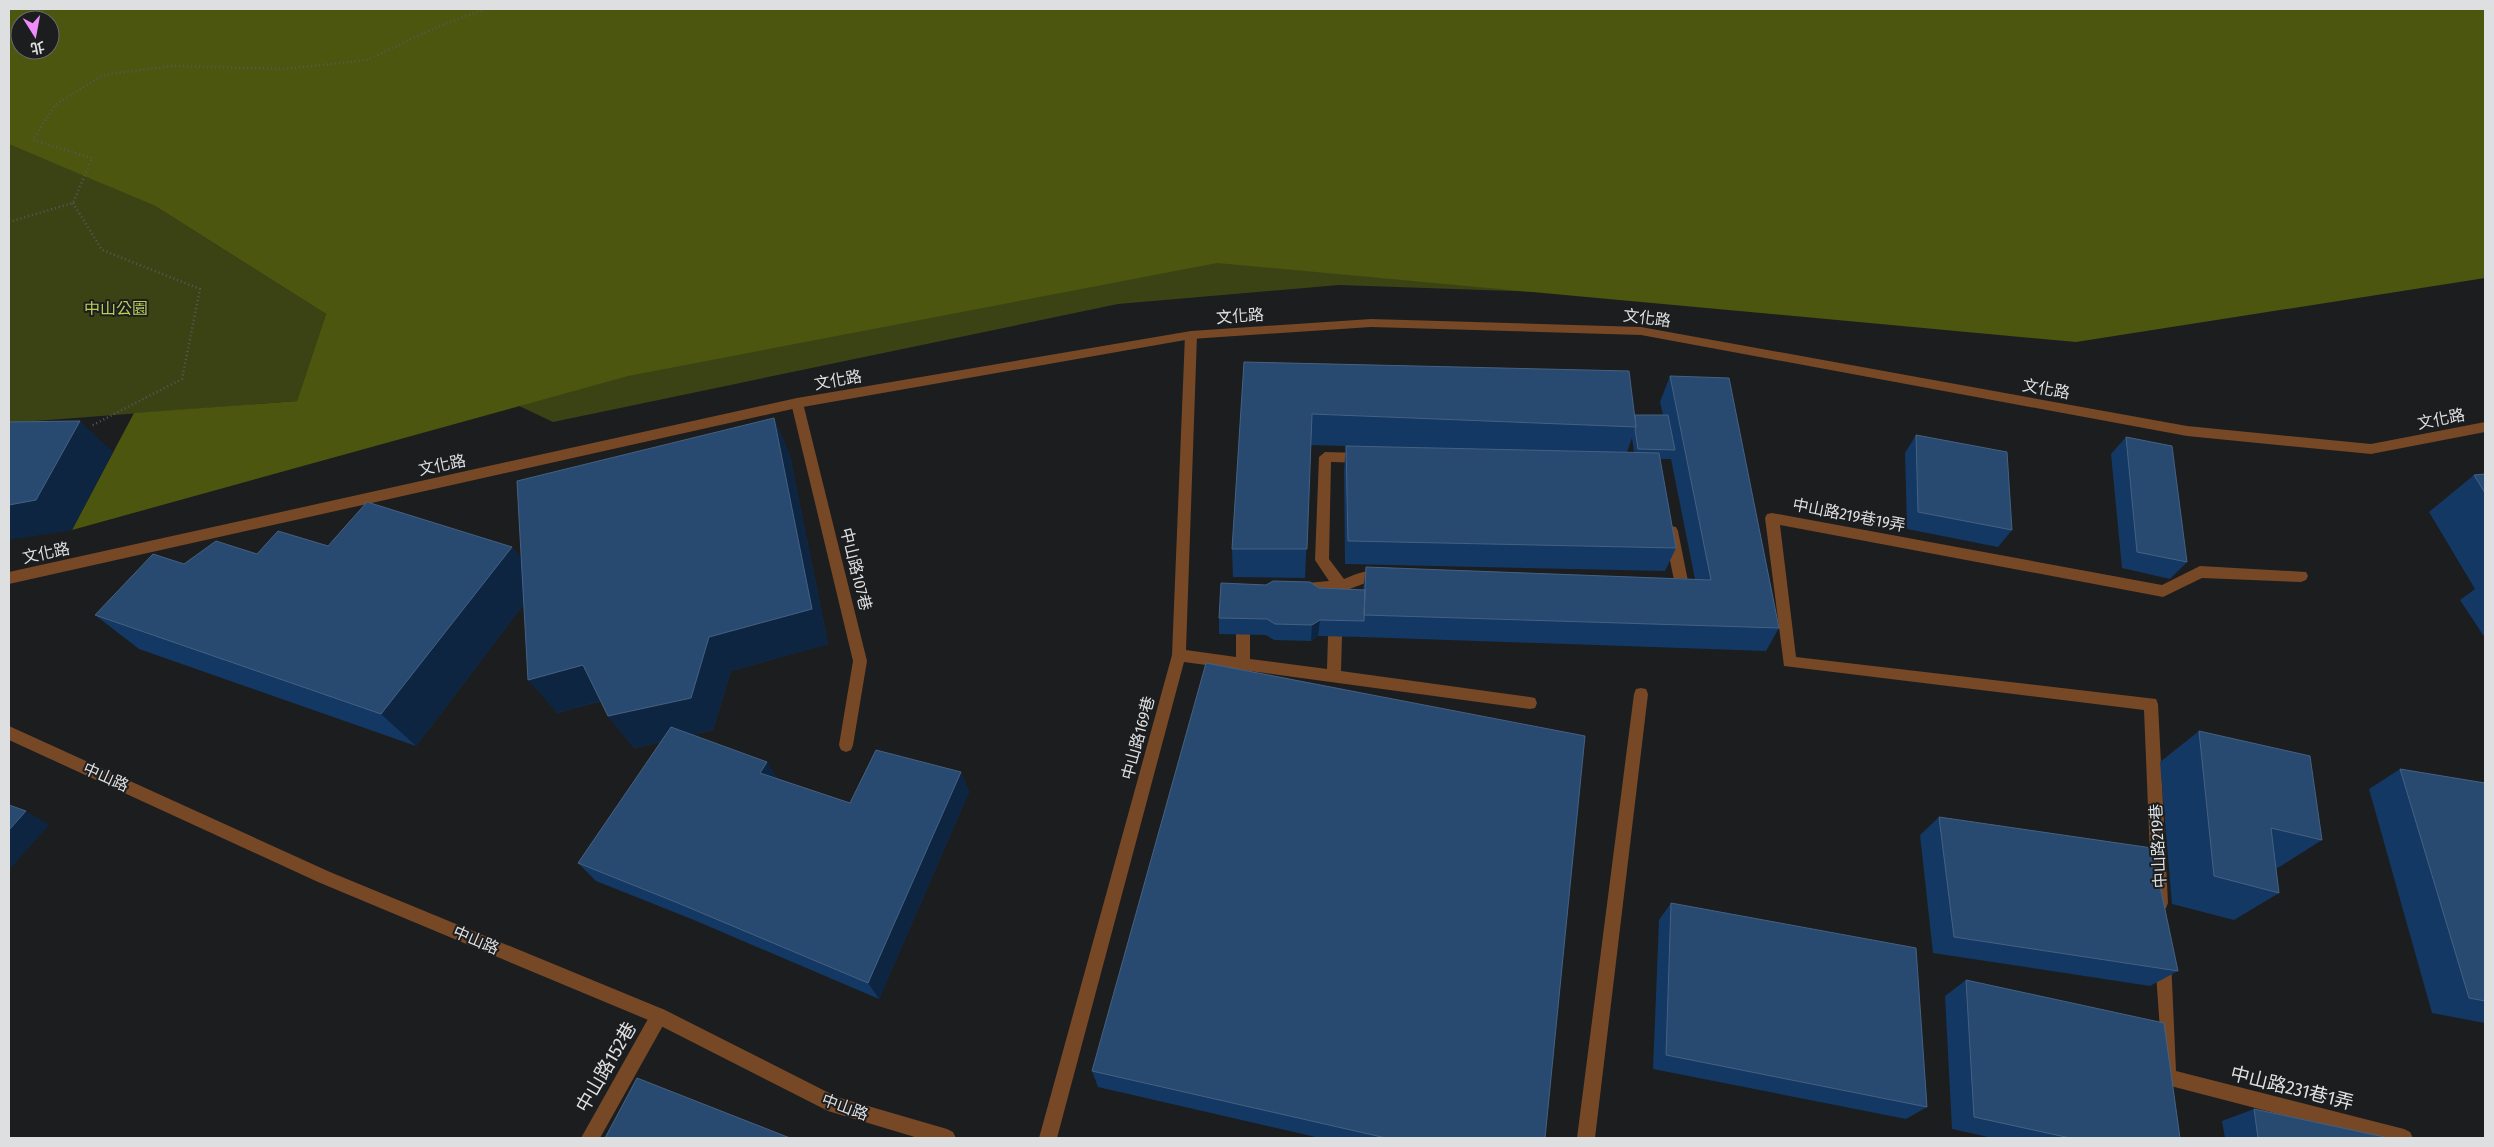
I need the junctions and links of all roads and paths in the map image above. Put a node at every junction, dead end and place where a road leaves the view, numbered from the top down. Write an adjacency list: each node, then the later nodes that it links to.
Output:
1 (484, 9): 2 (path)
2 (73, 203): 3 (path); 6 (path)
3 (9, 222)
4 (1191, 335): 5 (street, 文化路); 7 (street, 文化路); 19 (street, 中山路169巷)
5 (797, 403): 12 (street, 文化路); 26 (street, 中山路107巷)
6 (91, 426)
7 (2485, 427)
8 (1374, 458): 13 (street)
9 (1668, 513): 14 (street)
10 (2301, 576): 24 (street, 中山路219巷19弄)
11 (1396, 577): 13 (street)
12 (9, 578)
13 (1341, 586): 15 (street); 16 (street)
14 (1662, 586)
15 (1285, 588)
16 (1337, 605)
17 (1243, 634): 20 (street)
18 (1335, 636): 21 (street)
19 (1179, 655): 20 (street); 32 (street, 中山路169巷)
20 (1243, 664): 21 (street)
21 (1334, 676): 23 (street)
22 (1640, 694): 33 (street)
23 (1530, 703)
24 (2151, 704): 27 (street, 中山路219巷)
25 (9, 733): 29 (street, 中山路)
26 (846, 745)
27 (2161, 921)
28 (2162, 940): 34 (street, 中山路231巷1弄)
29 (660, 1016): 30 (street, 中山路152巷); 31 (street, 中山路)
30 (590, 1138)
31 (947, 1138)
32 (1048, 1138)
33 (1586, 1138)
34 (2404, 1138)

